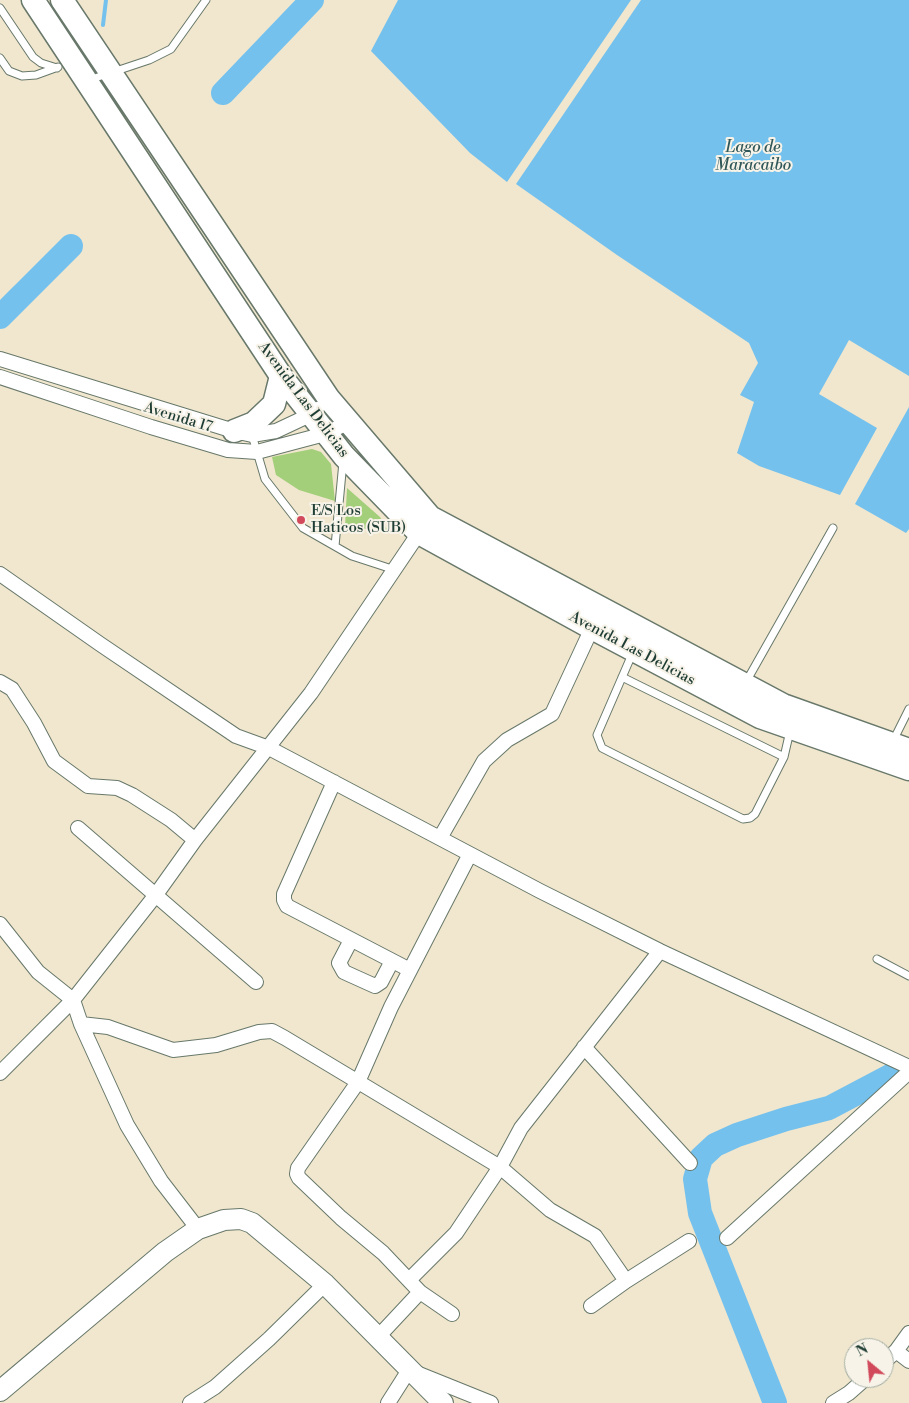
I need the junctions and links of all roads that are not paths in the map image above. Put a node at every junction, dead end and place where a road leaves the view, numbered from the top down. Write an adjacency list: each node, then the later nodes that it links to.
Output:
1 (33, 0): 6 (main road, Avenida Las Delicias)
2 (62, 0): 7 (main road, Avenida Las Delicias)
3 (206, 0): 7 (lane)
4 (0, 8): 6 (lane)
5 (0, 58): 6 (lane)
6 (64, 64): 8 (main road, Avenida Las Delicias)
7 (110, 73): 8 (lane); 12 (main road, Avenida Las Delicias)
8 (86, 81): 10 (main road, Avenida Las Delicias)
9 (0, 359): 15 (street, Avenida 17)
10 (281, 376): 13 (main road, Avenida Las Delicias); 15 (main road)
11 (0, 377): 17 (street, Avenida 17)
12 (329, 399): 13 (street, Avenida 17); 14 (main road, Avenida Las Delicias)
13 (310, 415): 15 (street, Avenida 17); 16 (main road, Avenida Las Delicias)
14 (349, 422): 16 (street, Avenida 17); 19 (main road, Avenida Las Delicias)
15 (243, 433): 17 (lane)
16 (325, 434): 17 (street, Avenida 17); 18 (main road, Avenida Las Delicias)
17 (257, 452): 21 (lane)
18 (344, 456): 19 (main road, Avenida Las Delicias); 21 (lane)
19 (424, 525): 22 (street); 24 (main road, Avenida Las Delicias)
20 (833, 528): 29 (lane)
21 (335, 546): 22 (lane)
22 (395, 570): 33 (street)
23 (0, 574): 33 (street)
24 (578, 608): 25 (main road, Avenida Las Delicias); 29 (main road, Avenida Las Delicias)
25 (592, 628): 26 (main road, Avenida Las Delicias); 38 (street)
26 (634, 650): 27 (lane); 31 (main road, Avenida Las Delicias)
27 (622, 677): 34 (lane); 34 (lane)
28 (0, 682): 39 (street)
29 (744, 684): 32 (main road, Avenida Las Delicias)
30 (909, 709): 32 (lane)
31 (791, 728): 34 (lane); 35 (main road, Avenida Las Delicias)
32 (901, 747)
33 (269, 748): 36 (street); 39 (street)
34 (784, 757)
35 (909, 769)
36 (334, 782): 38 (street); 43 (street)
37 (78, 828): 41 (street)
38 (440, 838): 40 (street)
39 (195, 840): 41 (street)
40 (470, 854): 44 (street); 47 (street)
41 (155, 896): 49 (street); 50 (street)
42 (0, 924): 50 (street)
43 (352, 940): 46 (street); 46 (street)
44 (660, 951): 52 (street); 53 (street)
45 (877, 959): 48 (lane)
46 (392, 961): 47 (street)
47 (410, 970): 56 (street)
48 (909, 976)
49 (256, 982)
50 (73, 1000): 51 (street); 55 (street)
51 (81, 1024): 56 (street); 59 (street)
52 (584, 1047): 57 (street); 58 (street)
53 (909, 1067)
54 (909, 1072): 60 (street)
55 (0, 1073)
56 (358, 1082): 58 (street); 62 (street)
57 (690, 1163)
58 (500, 1167): 62 (street); 63 (street)
59 (198, 1229): 64 (street); 74 (street)
60 (727, 1238)
61 (689, 1241): 63 (street)
62 (409, 1280): 65 (street)
63 (626, 1281): 66 (street)
64 (325, 1284): 69 (street); 75 (street)
65 (420, 1292): 67 (street); 69 (street)
66 (591, 1306)
67 (452, 1314)
68 (909, 1333): 70 (street)
69 (377, 1338): 72 (street)
70 (896, 1351): 71 (street)
71 (909, 1361)
72 (409, 1370): 76 (street); 77 (street); 78 (street)
73 (855, 1388): 79 (street)
74 (0, 1391)
75 (190, 1403)
76 (388, 1403)
77 (443, 1403)
78 (491, 1403)
79 (833, 1403)

